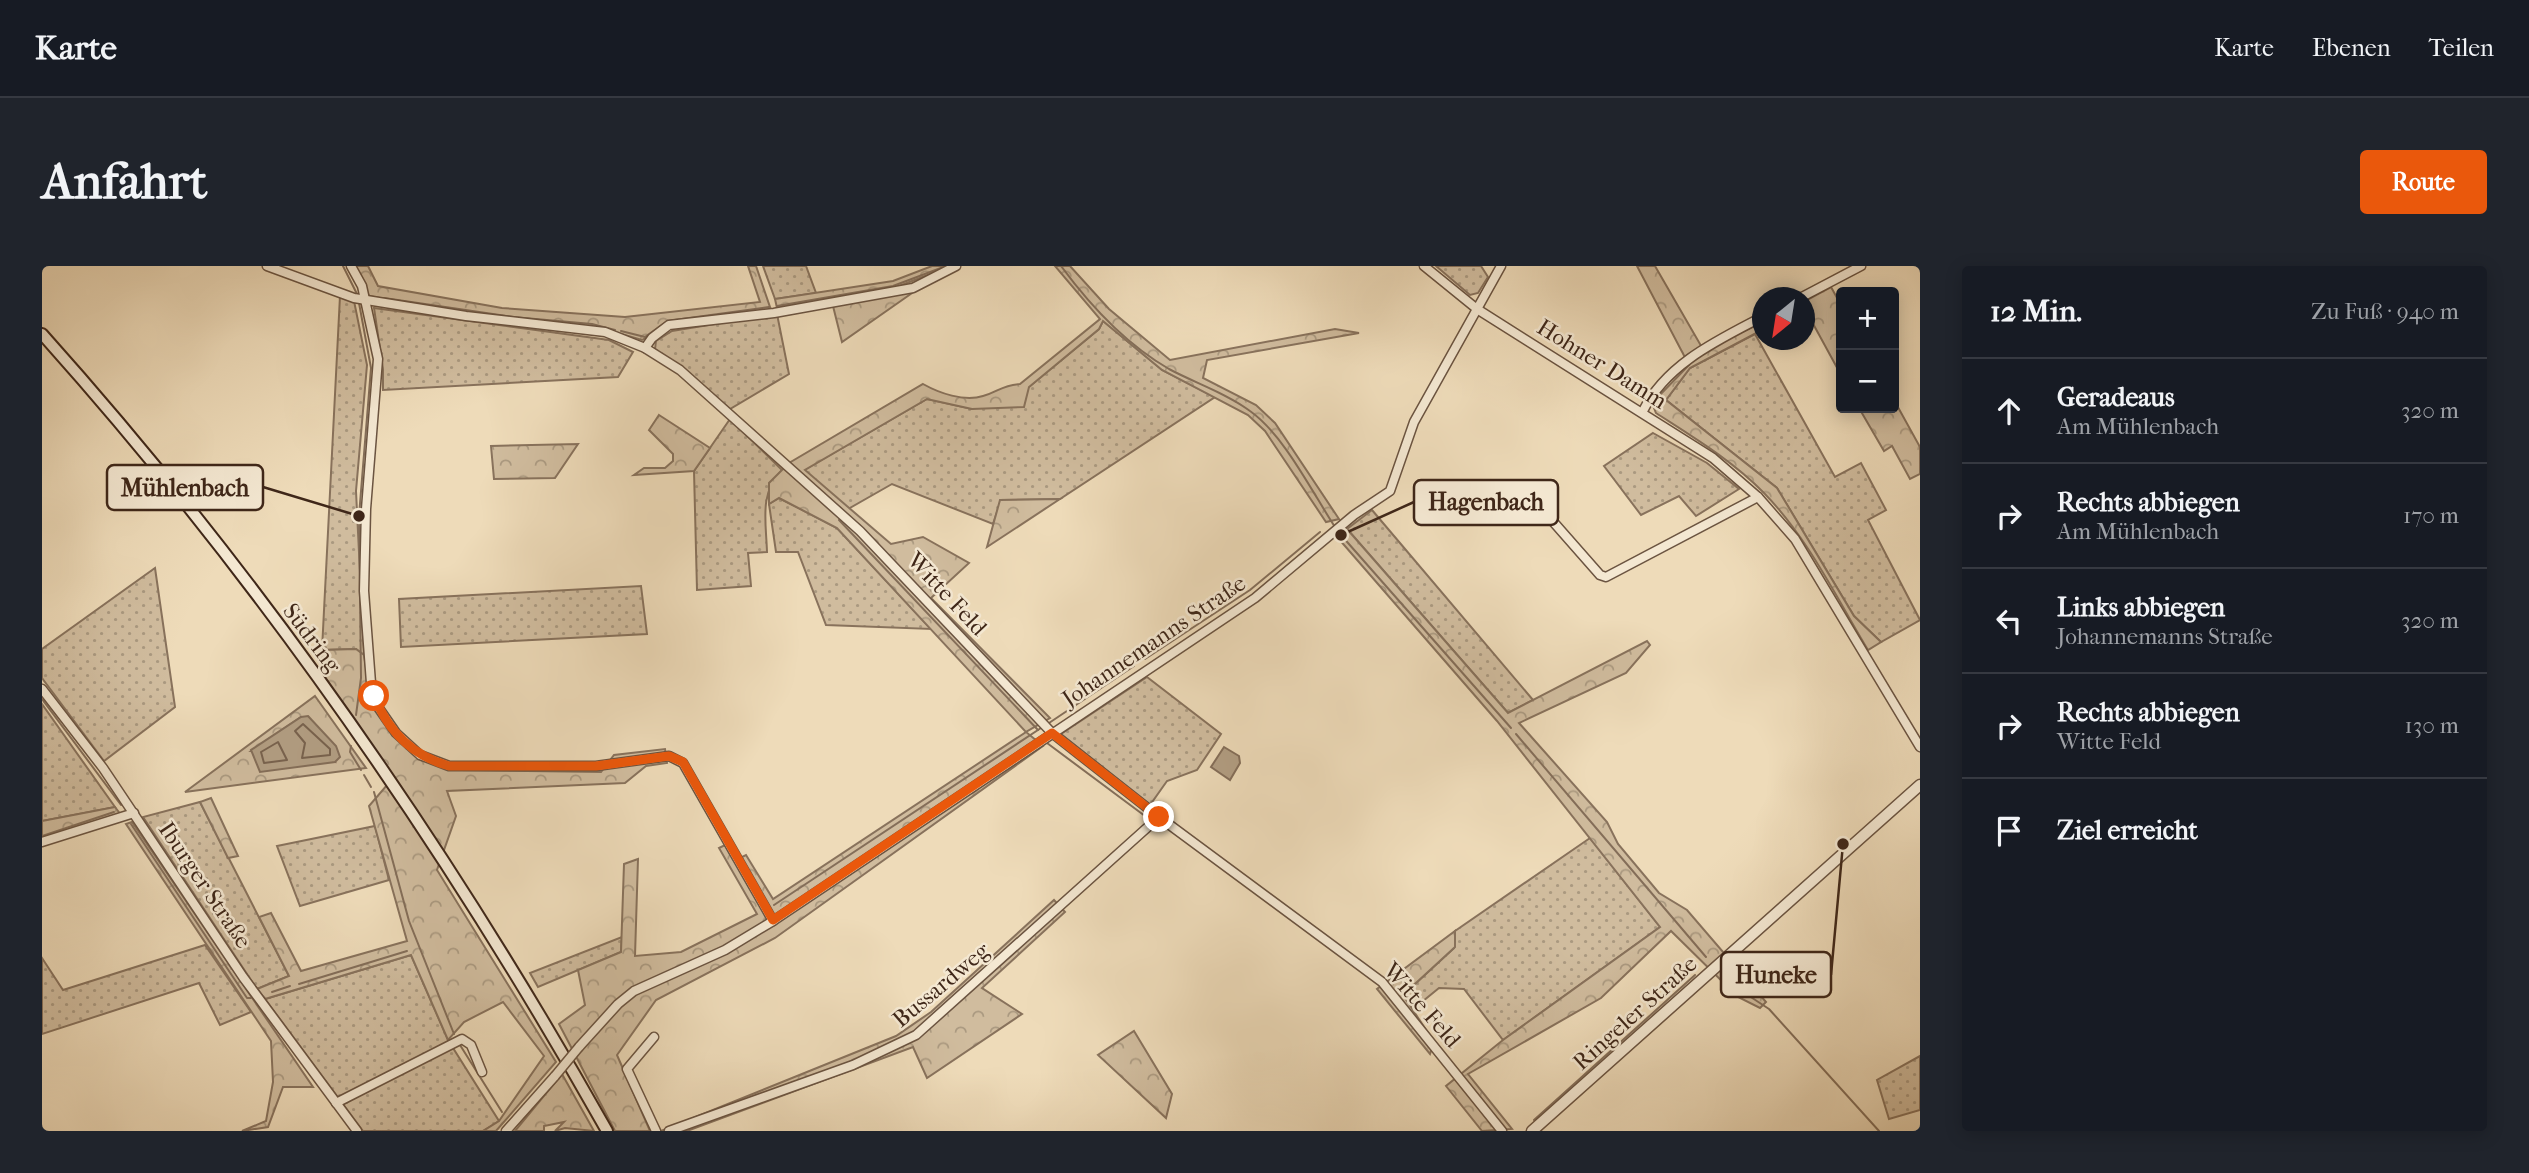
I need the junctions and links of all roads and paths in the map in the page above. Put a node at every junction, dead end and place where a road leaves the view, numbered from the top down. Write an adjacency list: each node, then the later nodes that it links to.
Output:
1 (267, 266): 8 (street, Witte Feld)
2 (351, 266): 8 (street)
3 (956, 266): 12 (street)
4 (1424, 266): 9 (street, Hohner Damm)
5 (1501, 266): 9 (street, Johannemanns Straße)
6 (1861, 266): 7 (street)
7 (1815, 290)
8 (366, 300): 12 (street, Witte Feld); 23 (street)
9 (1477, 309): 13 (street, Hohner Damm); 17 (street, Johannemanns Straße)
10 (1752, 322): 13 (street)
11 (42, 334): 29 (main road, Südring)
12 (645, 348): 17 (street, Witte Feld)
13 (1643, 411): 14 (street, Hohner Damm)
14 (1758, 497): 15 (street); 18 (street, Hohner Damm)
15 (1549, 517)
16 (42, 688): 20 (street, Iburger Straße)
17 (1052, 733): 21 (street, Witte Feld); 23 (street, Johannemanns Straße)
18 (1920, 747)
19 (1920, 785): 33 (street, Ringeler Straße)
20 (134, 813): 22 (street); 26 (street, Iburger Straße)
21 (1159, 817): 31 (street, Bussardweg); 32 (street, Witte Feld)
22 (42, 842)
23 (773, 920): 28 (street, Johannemanns Straße, bridge)
24 (654, 1037): 30 (street)
25 (482, 1072): 26 (street)
26 (337, 1103): 27 (street, Iburger Straße)
27 (357, 1131)
28 (506, 1131)
29 (607, 1131)
30 (656, 1131)
31 (669, 1131)
32 (1502, 1131)
33 (1532, 1131)

